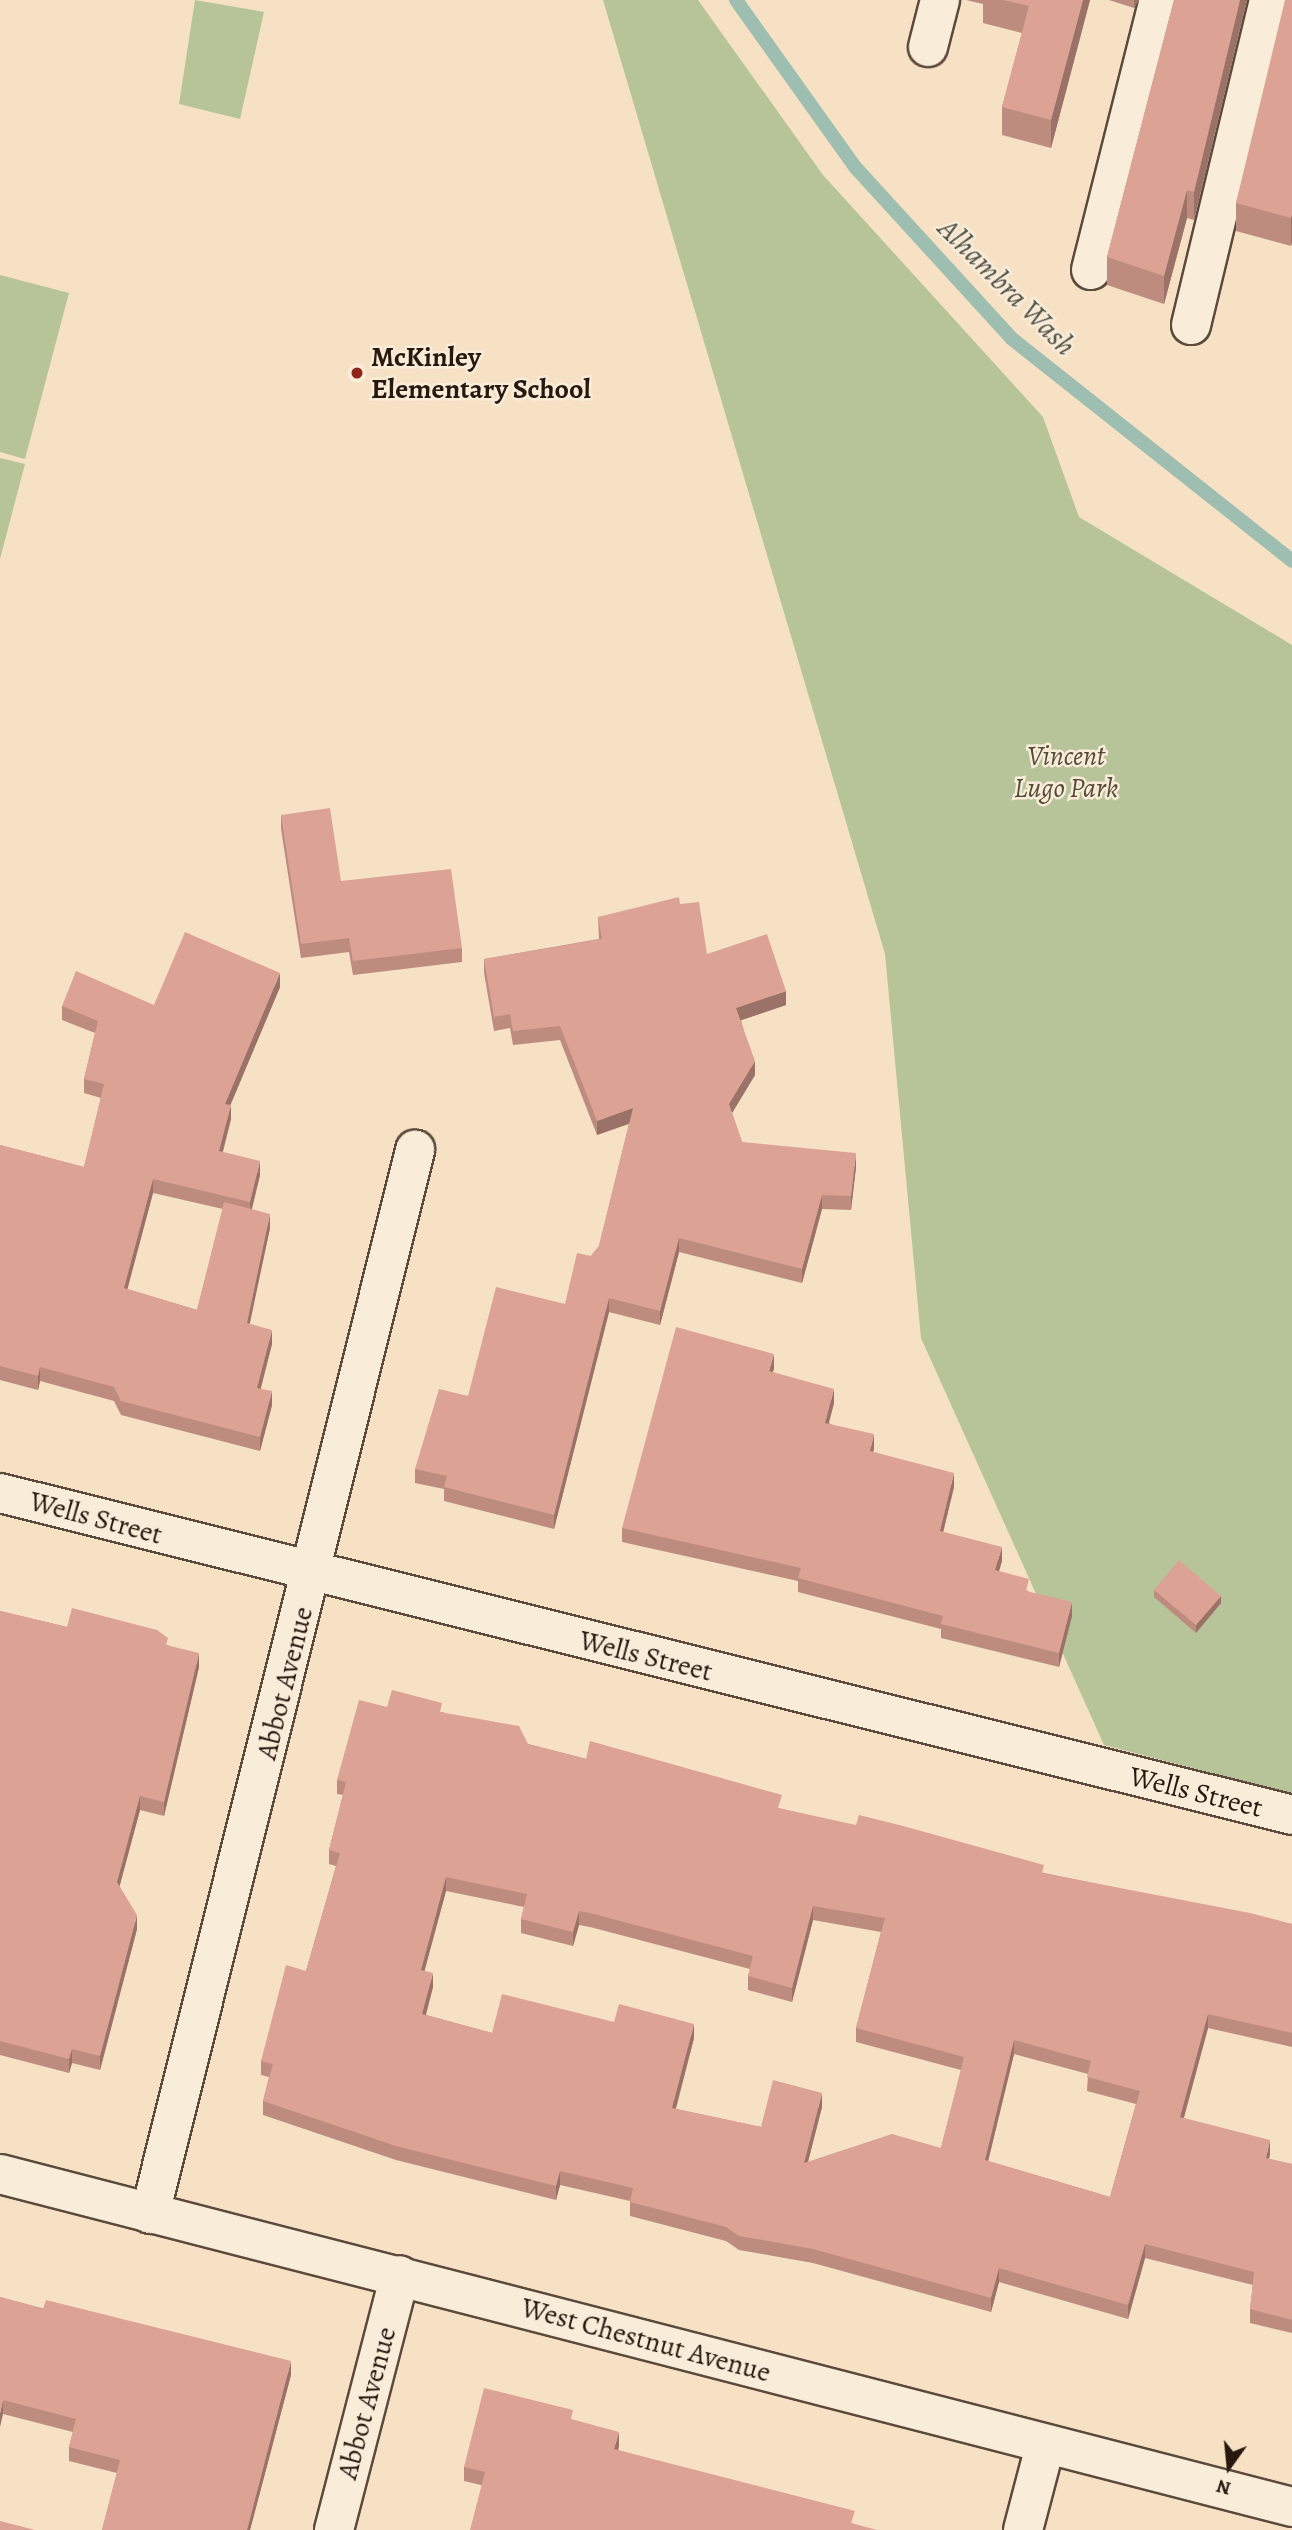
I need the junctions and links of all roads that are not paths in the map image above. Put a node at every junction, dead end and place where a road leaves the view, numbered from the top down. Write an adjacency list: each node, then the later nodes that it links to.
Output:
1 (940, 0): 4 (street)
2 (1159, 0): 5 (street)
3 (1269, 0): 6 (street)
4 (928, 47)
5 (1091, 270)
6 (1191, 325)
7 (415, 1150): 9 (street, Abbot Avenue)
8 (0, 1493): 9 (street, Wells Street)
9 (314, 1575): 10 (street, Wells Street); 12 (street, Abbot Avenue)
10 (1292, 1815)
11 (0, 2174): 12 (street, West Chestnut Avenue)
12 (150, 2214): 13 (street, West Chestnut Avenue)
13 (400, 2275): 14 (street, West Chestnut Avenue); 16 (street, Abbot Avenue)
14 (1045, 2446): 15 (street, West Chestnut Avenue); 17 (street)
15 (1292, 2507)
16 (334, 2530)
17 (1023, 2530)

